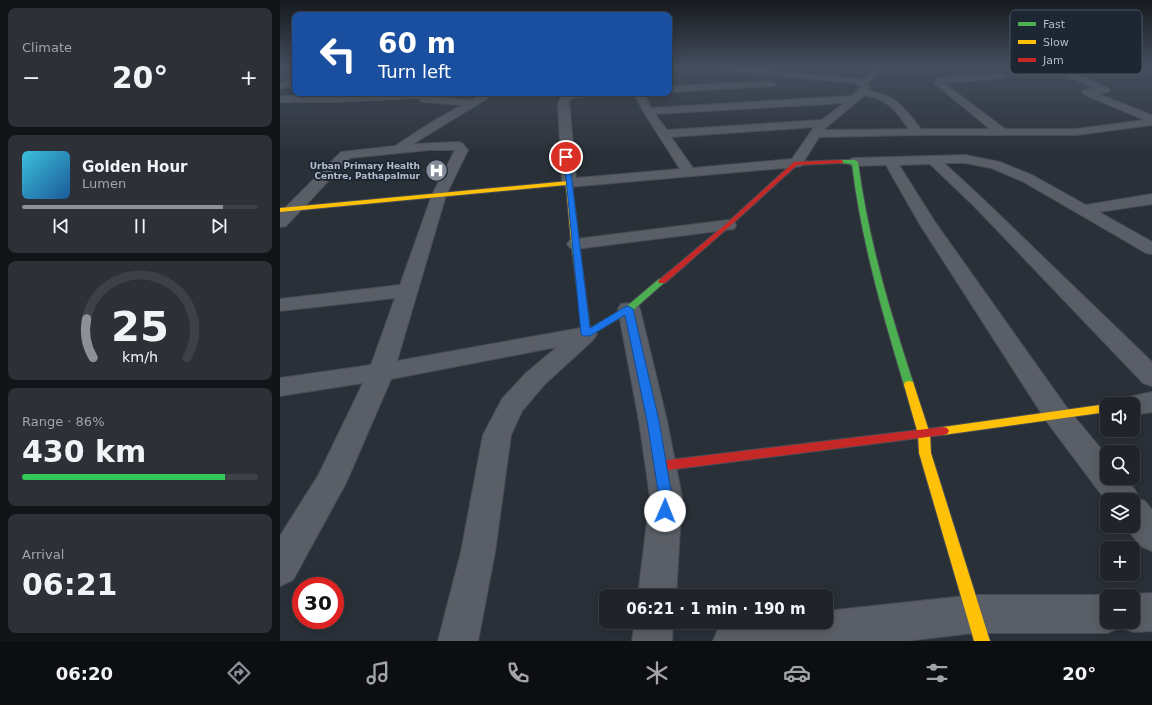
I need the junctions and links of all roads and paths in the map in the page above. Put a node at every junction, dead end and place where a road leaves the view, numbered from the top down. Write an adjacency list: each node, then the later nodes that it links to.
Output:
1 (383, 97): 13 (street)
2 (424, 97): 15 (street)
3 (484, 97): 15 (street)
4 (567, 97): 33 (street)
5 (641, 97): 17 (street)
6 (728, 97): 16 (street)
7 (814, 97): 14 (street)
8 (838, 97): 14 (street)
9 (854, 97): 19 (street)
10 (883, 97): 21 (street)
11 (956, 97): 23 (street)
12 (1097, 97): 18 (street)
13 (280, 99)
14 (819, 101): 16 (street)
15 (474, 103): 26 (street)
16 (739, 106): 17 (street); 20 (street)
17 (648, 111): 24 (street)
18 (1152, 120): 23 (street)
19 (825, 123): 20 (street); 25 (street)
20 (762, 127): 24 (street)
21 (918, 132): 22 (street); 25 (street)
22 (936, 132): 23 (street); 27 (street)
23 (1002, 132)
24 (664, 134): 32 (street)
25 (814, 134): 31 (street)
26 (396, 150): 34 (street); 36 (street)
27 (965, 159): 28 (street); 37 (street)
28 (933, 160): 29 (street); 47 (street)
29 (890, 161): 30 (street); 52 (street)
30 (855, 162): 31 (street); 53 (street)
31 (796, 163): 32 (street); 39 (street)
32 (689, 172): 33 (street)
33 (569, 183): 34 (street); 40 (street)
34 (439, 195): 36 (street); 42 (street)
35 (1152, 199): 37 (street)
36 (286, 210): 38 (street)
37 (1085, 210): 41 (street)
38 (280, 222)
39 (728, 225): 40 (street); 44 (street)
40 (576, 244): 45 (street)
41 (1152, 249)
42 (408, 290): 43 (street); 46 (street)
43 (280, 305)
44 (628, 309): 45 (street); 54 (street)
45 (586, 334): 46 (street); 65 (street)
46 (381, 372): 48 (street); 58 (street)
47 (1152, 378)
48 (280, 388)
49 (1152, 402): 50 (street)
50 (1140, 404)
51 (1100, 409): 52 (street)
52 (1057, 415): 53 (street); 55 (street)
53 (924, 434): 54 (street); 63 (street)
54 (660, 466): 59 (street)
55 (1118, 493)
56 (1140, 520): 57 (street)
57 (1152, 535)
58 (280, 568)
59 (658, 589)
60 (1152, 612): 61 (street)
61 (1140, 613)
62 (1100, 615): 63 (street)
63 (978, 628): 67 (street)
64 (653, 629): 66 (street)
65 (458, 641)
66 (652, 641)
67 (733, 641)

